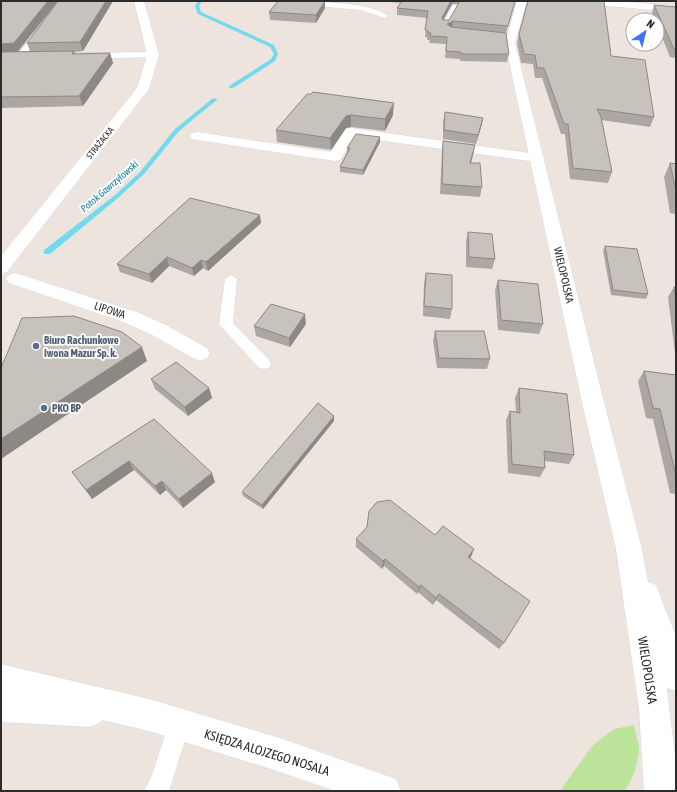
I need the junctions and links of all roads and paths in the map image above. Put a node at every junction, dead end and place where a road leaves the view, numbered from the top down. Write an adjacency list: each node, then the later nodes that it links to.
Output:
1 (62, 1): 13 (lane)
2 (139, 1): 10 (street)
3 (286, 1): 8 (lane)
4 (522, 1): 16 (street, WIELOPOLSKA)
5 (585, 1): 7 (street)
6 (455, 6): 9 (lane)
7 (676, 9)
8 (385, 16)
9 (445, 25)
10 (153, 55): 11 (street); 17 (street, STRAŻACKA)
11 (67, 56)
12 (7, 57): 13 (street)
13 (20, 57): 14 (street)
14 (35, 57)
15 (197, 136): 16 (street)
16 (537, 158): 21 (street, WIELOPOLSKA)
17 (8, 273): 19 (street, LIPOWA)
18 (231, 279): 20 (lane)
19 (200, 353)
20 (264, 364)
21 (629, 549): 22 (street, WIELOPOLSKA); 30 (street, WIELOPOLSKA)
22 (676, 676)
23 (1, 680): 25 (street, KSIĘDZA ALOJZEGO NOSALA)
24 (1, 706): 25 (street, KSIĘDZA ALOJZEGO NOSALA)
25 (149, 715): 26 (street, KSIĘDZA ALOJZEGO NOSALA)
26 (179, 725): 27 (street, KSIĘDZA ALOJZEGO NOSALA); 28 (lane)
27 (337, 783): 29 (street, KSIĘDZA ALOJZEGO NOSALA)
28 (156, 791)
29 (384, 791)
30 (661, 791)

